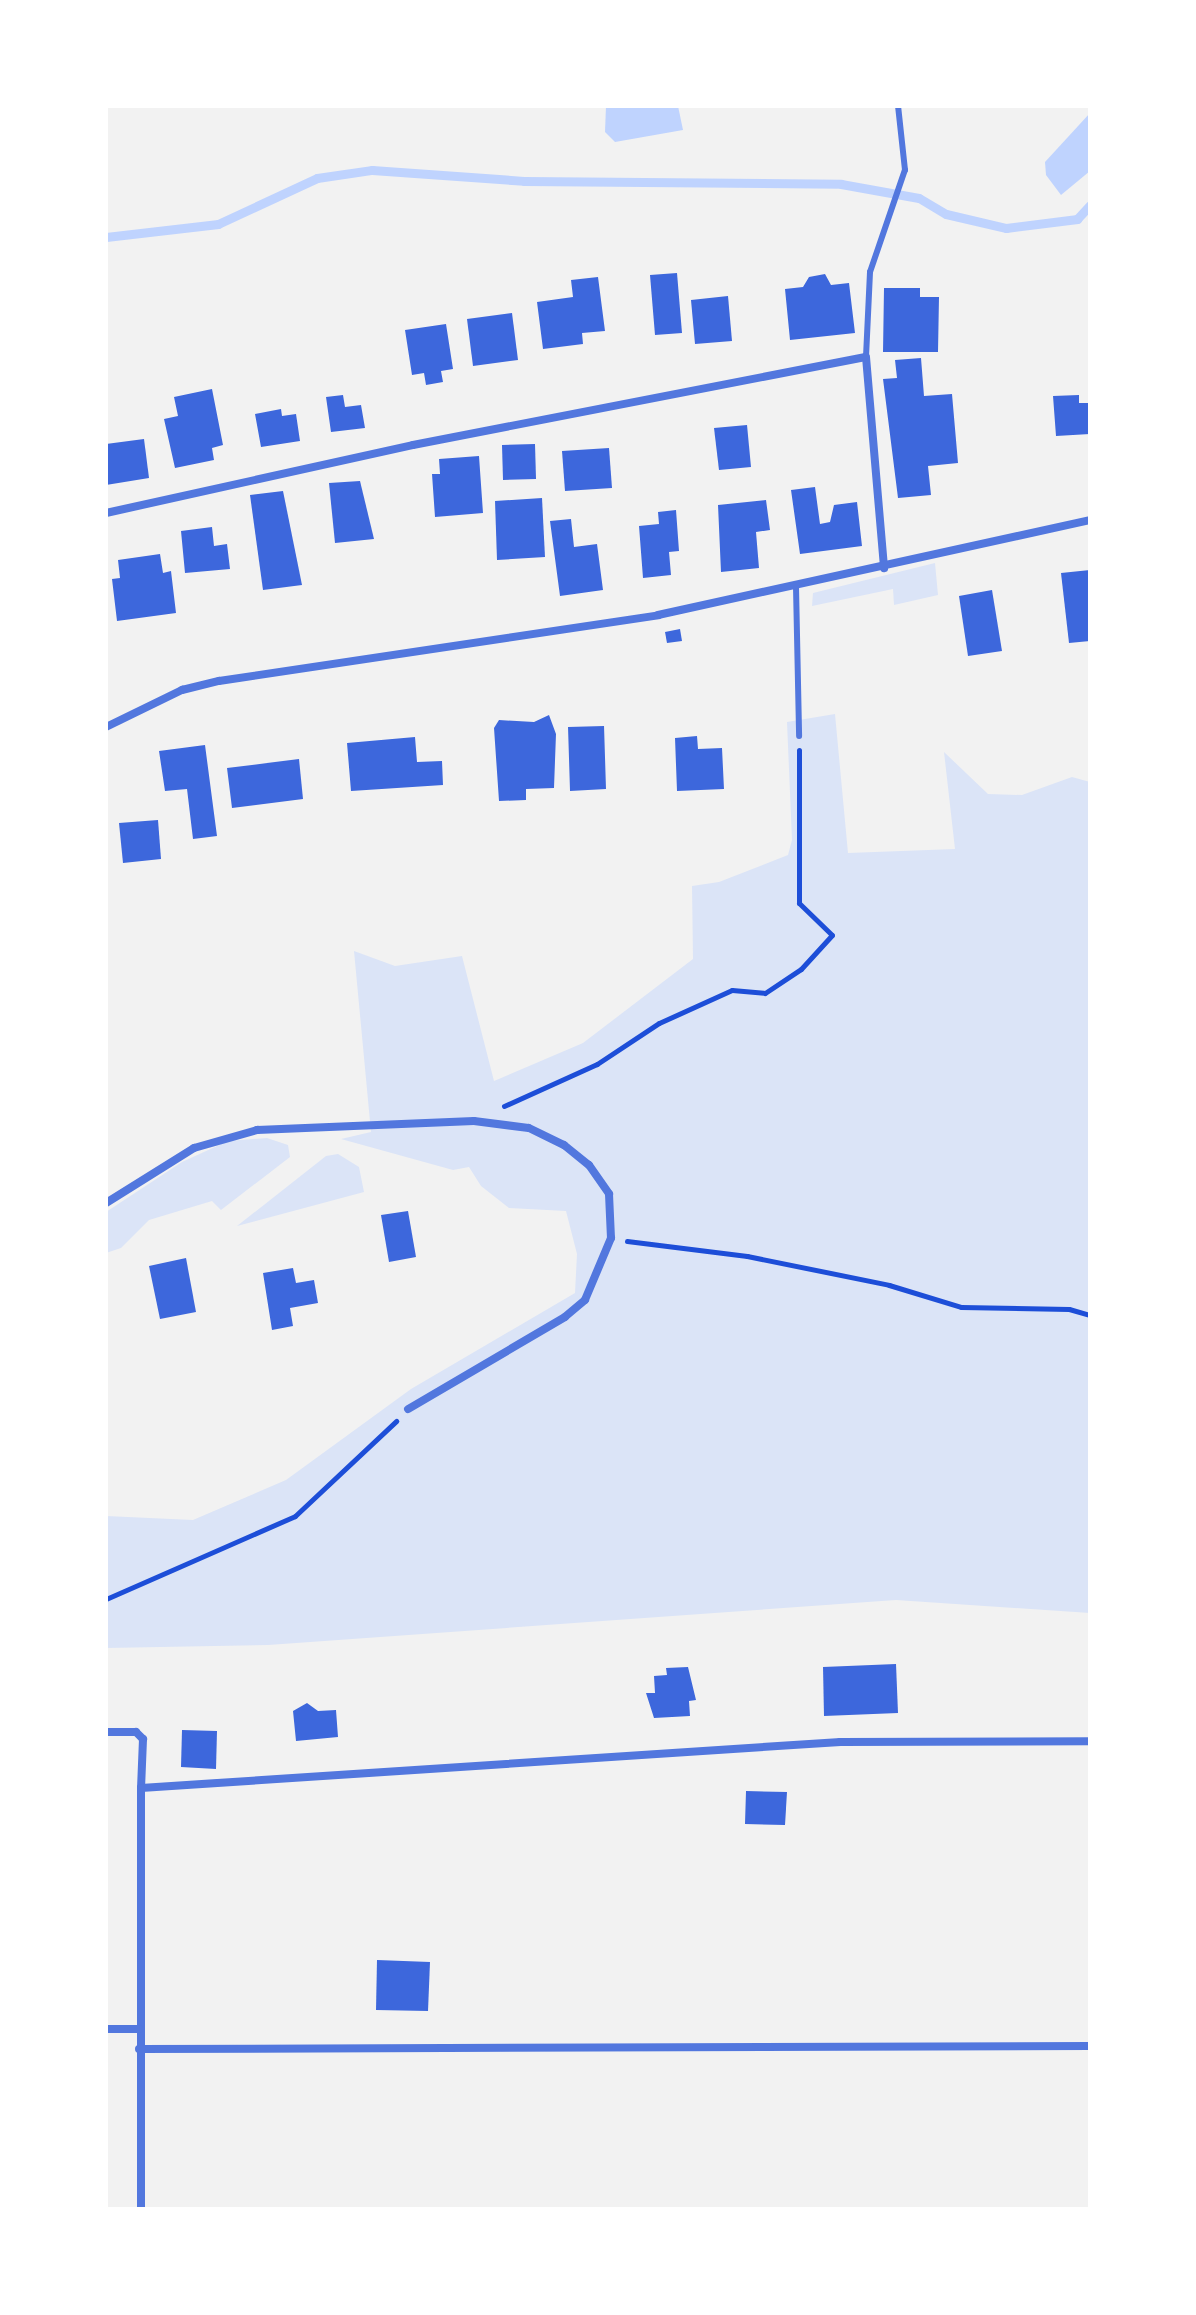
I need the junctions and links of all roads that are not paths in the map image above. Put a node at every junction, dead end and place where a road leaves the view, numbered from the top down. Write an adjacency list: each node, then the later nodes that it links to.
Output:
1 (898, 106): 2 (lane)
2 (866, 357): 3 (street); 5 (street)
3 (106, 513)
4 (1090, 520): 5 (street)
5 (884, 568): 6 (street)
6 (796, 587): 7 (street); 8 (lane)
7 (106, 727)
8 (799, 736)
9 (106, 1203): 10 (street)
10 (408, 1409)
11 (106, 1732): 13 (street)
12 (1090, 1741): 13 (street)
13 (141, 1788): 15 (street)
14 (106, 2029): 15 (street)
15 (139, 2029): 17 (street)
16 (1090, 2046): 17 (street)
17 (139, 2049): 18 (street)
18 (141, 2209)

